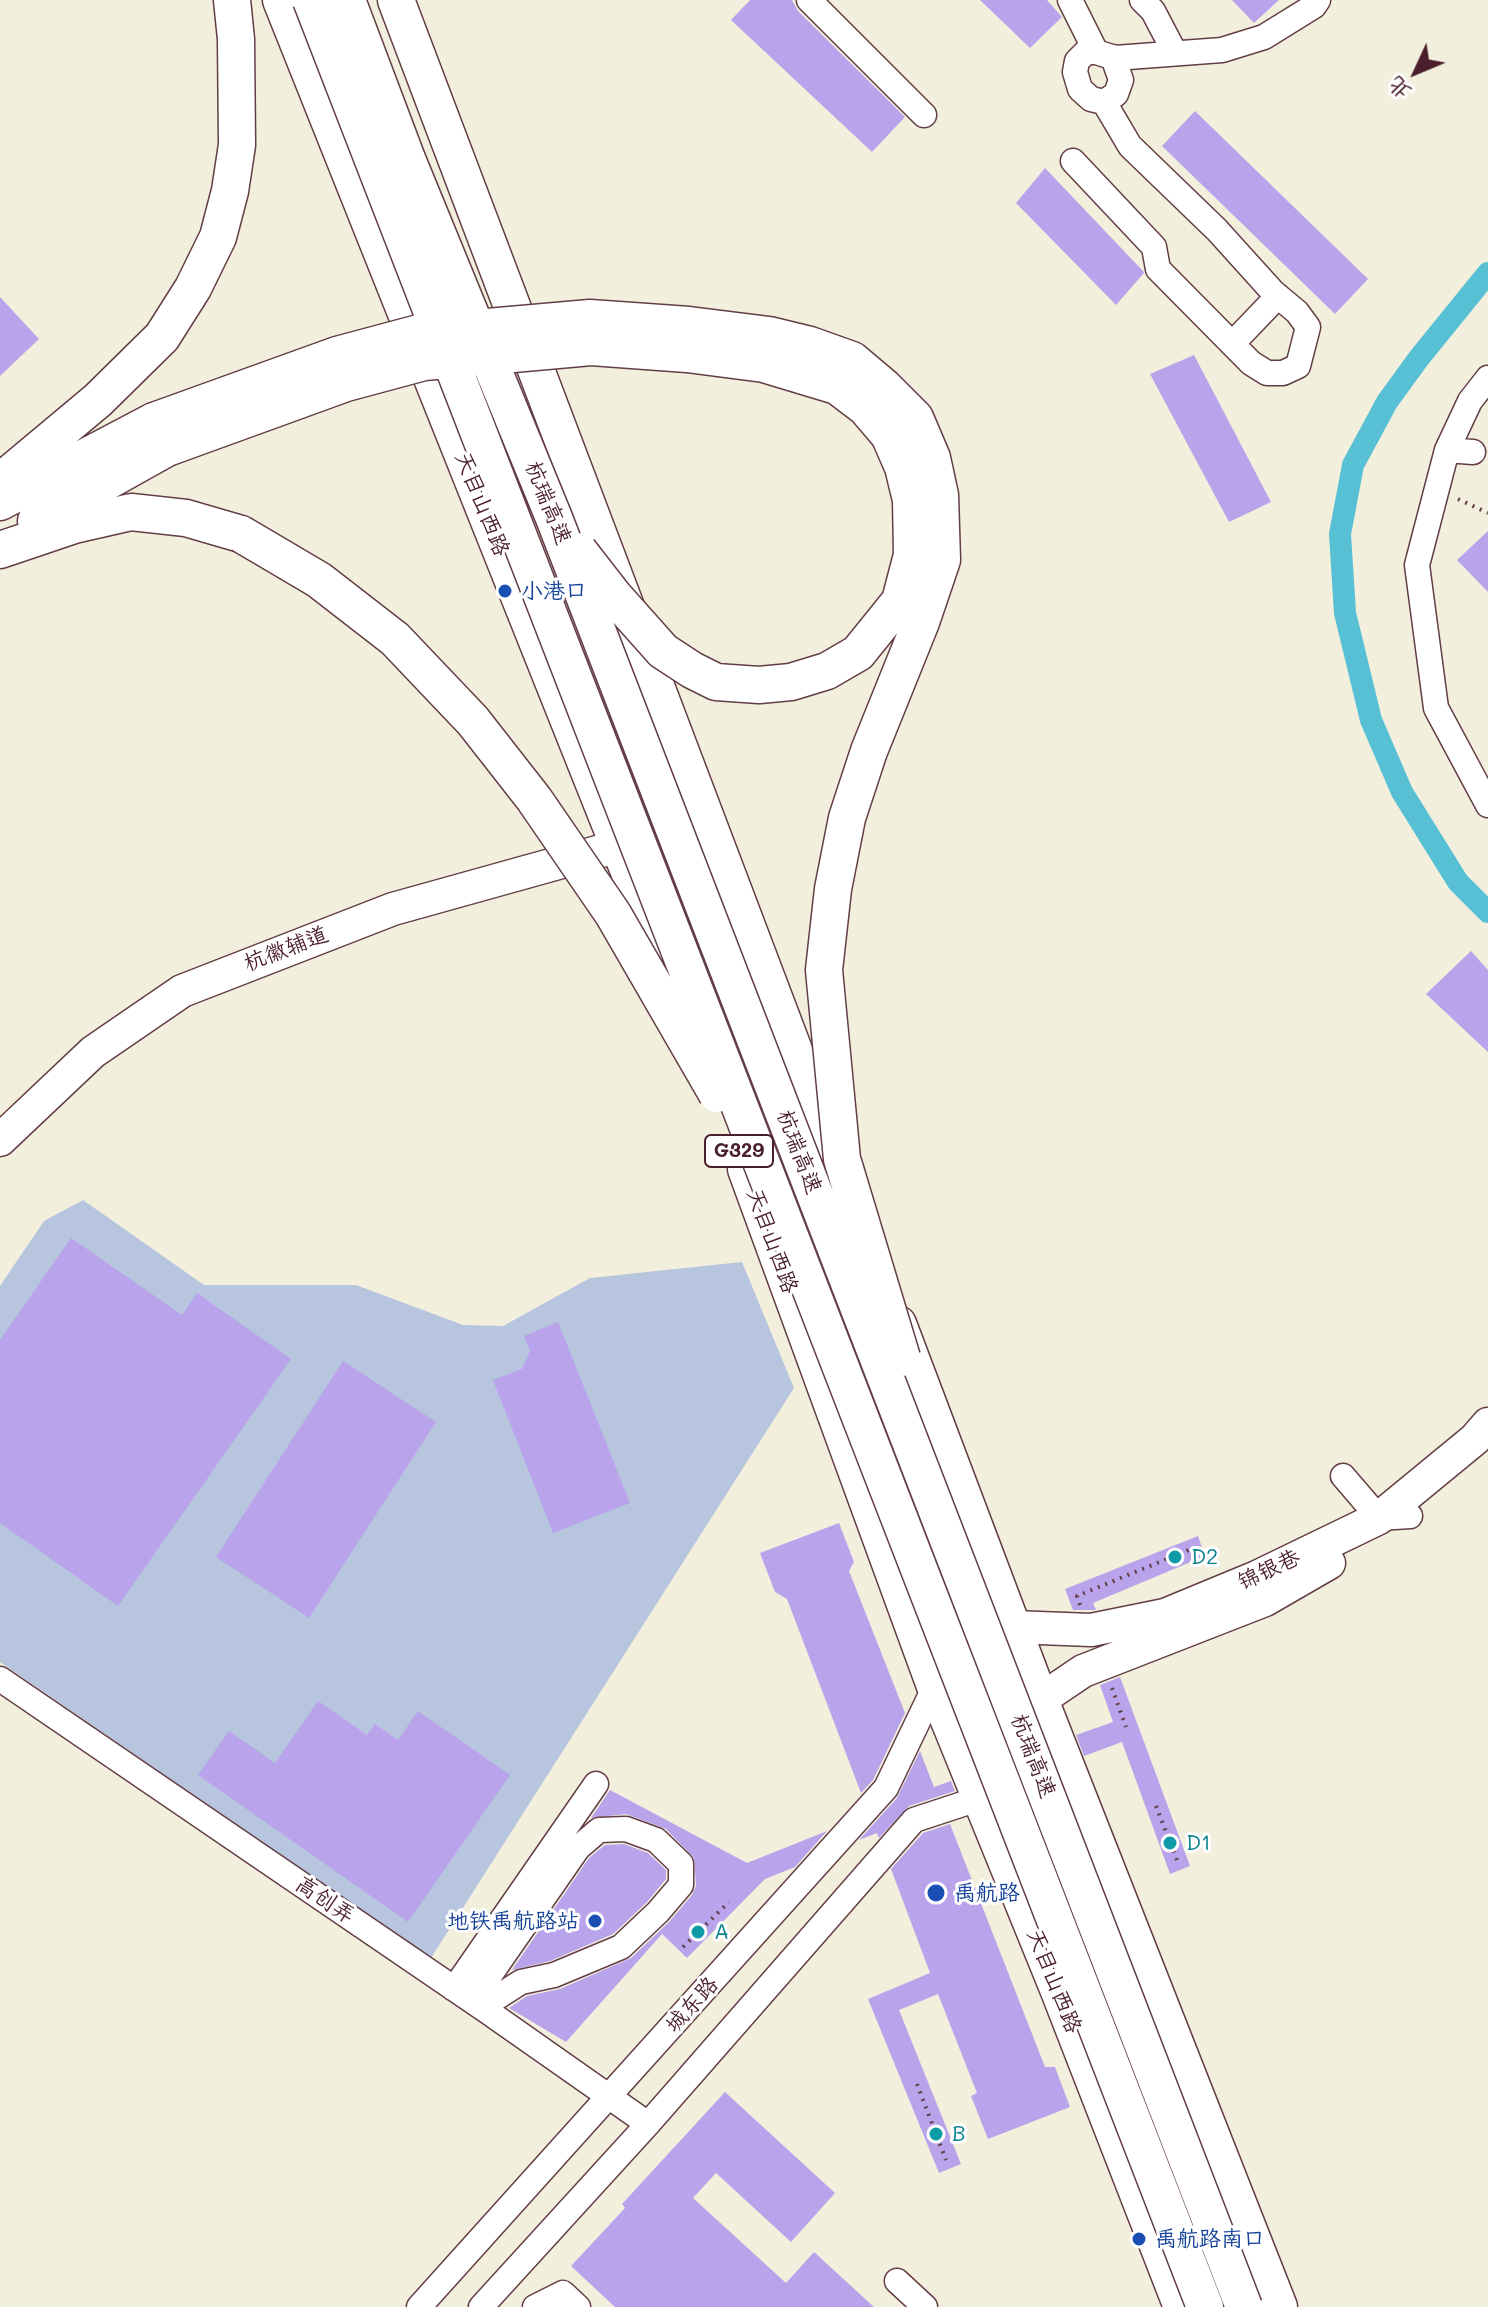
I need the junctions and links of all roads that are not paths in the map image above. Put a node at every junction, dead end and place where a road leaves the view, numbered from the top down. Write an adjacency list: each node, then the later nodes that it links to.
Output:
1 (232, 0): 21 (highway)
2 (281, 0): 27 (highway, 天目山西路 / G329)
3 (311, 0): 29 (highway, 杭瑞高速, bridge)
4 (347, 0): 23 (highway, 杭瑞高速, bridge)
5 (396, 0): 34 (highway)
6 (809, 0): 13 (street)
7 (1070, 0): 11 (street)
8 (1142, 0): 10 (street)
9 (1318, 0): 10 (street)
10 (1175, 53): 11 (street)
11 (1104, 55): 12 (street); 12 (street)
12 (1104, 102): 15 (street)
13 (924, 115)
14 (1073, 161): 16 (street)
15 (1278, 296): 16 (street); 16 (street)
16 (1232, 344)
17 (1488, 378): 19 (street)
18 (161, 435): 22 (highway); 23 (highway, bridge); 24 (highway); 34 (highway, bridge)
19 (1447, 450): 20 (street); 26 (street)
20 (1473, 452)
21 (0, 482)
22 (0, 502)
23 (554, 518): 34 (highway, 杭瑞高速, bridge)
24 (0, 542)
25 (0, 550): 29 (highway, bridge)
26 (1488, 805)
27 (619, 846): 28 (main road, 杭徽辅道); 36 (highway, 天目山西路 / G329)
28 (0, 1140)
29 (782, 1210): 50 (highway, 杭瑞高速, bridge)
30 (1488, 1424): 33 (main road, 锦银巷)
31 (1488, 1447): 33 (main road, 锦银巷)
32 (1343, 1476): 33 (street)
33 (1395, 1517): 34 (main road, 锦银巷); 37 (main road, 锦银巷)
34 (999, 1629): 36 (street, 城东路); 37 (highway); 51 (highway, 杭瑞高速, bridge)
35 (0, 1679): 40 (street, 高创弄)
36 (935, 1686): 39 (highway, 天目山西路 / G329); 41 (street, 城东路)
37 (1040, 1700): 39 (street); 52 (highway)
38 (596, 1784): 40 (street)
39 (981, 1798): 42 (street, 城东路); 49 (highway, 天目山西路 / G329)
40 (471, 2000): 40 (street); 41 (street, 高创弄)
41 (609, 2098): 42 (street, 高创弄); 44 (street, 城东路)
42 (648, 2124): 45 (street, 城东路)
43 (897, 2281): 48 (street)
44 (419, 2307)
45 (481, 2307)
46 (535, 2307): 47 (street)
47 (578, 2307)
48 (925, 2307)
49 (1182, 2307)
50 (1205, 2307)
51 (1244, 2307)
52 (1279, 2307)

